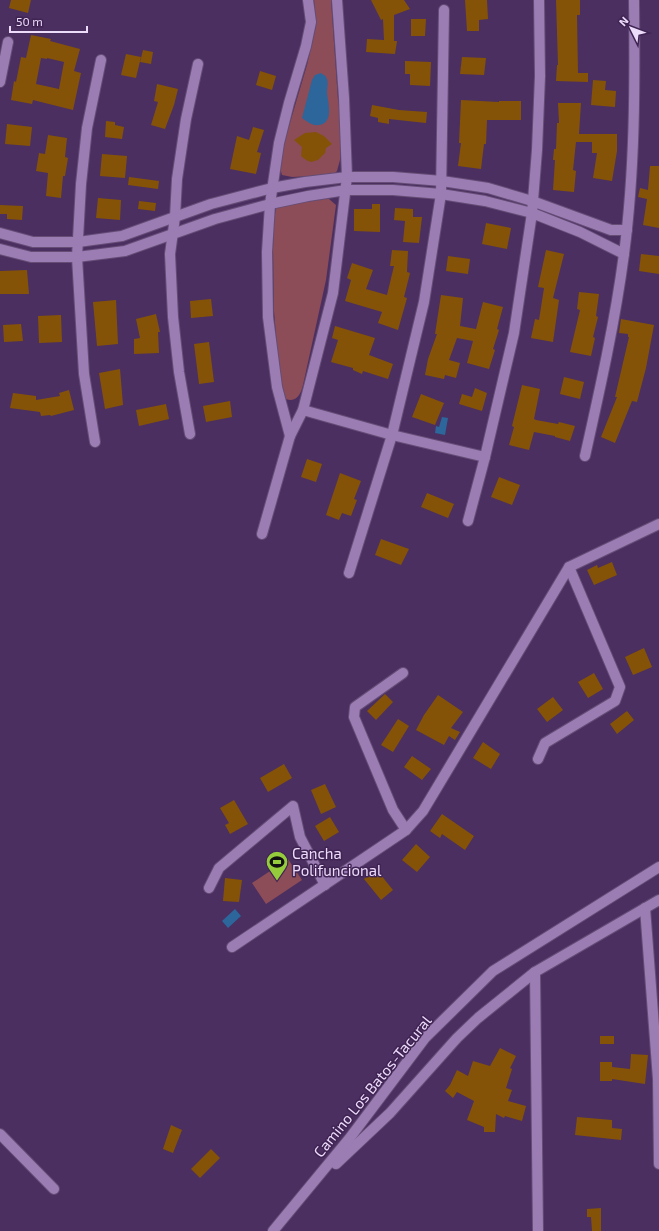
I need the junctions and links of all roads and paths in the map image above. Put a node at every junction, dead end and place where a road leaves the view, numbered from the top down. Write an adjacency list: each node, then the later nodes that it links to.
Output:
1 (308, 0): 12 (street)
2 (337, 0): 10 (street)
3 (539, 0): 15 (street)
4 (634, 0): 19 (street)
5 (444, 10): 11 (street)
6 (8, 42): 9 (street)
7 (101, 60): 22 (street)
8 (198, 64): 18 (street)
9 (0, 82)
10 (347, 177): 11 (street); 12 (street); 13 (street)
11 (442, 180): 14 (street); 15 (street)
12 (272, 188): 16 (street); 18 (street)
13 (346, 190): 14 (street); 16 (street); 26 (street)
14 (442, 194): 17 (street); 28 (street)
15 (532, 201): 17 (street); 19 (street)
16 (270, 204): 21 (street); 29 (street)
17 (532, 213): 24 (street); 32 (street)
18 (175, 217): 21 (street); 22 (street)
19 (627, 230): 24 (street)
20 (0, 234): 22 (street)
21 (173, 234): 25 (street); 27 (street)
22 (78, 242): 25 (street)
23 (0, 249): 25 (street)
24 (624, 254): 31 (street)
25 (77, 257): 30 (street)
26 (302, 410): 28 (street); 29 (street)
27 (190, 434)
28 (392, 435): 32 (street); 37 (street)
29 (290, 436): 35 (street)
30 (95, 442)
31 (585, 456)
32 (485, 457): 33 (street)
33 (468, 521)
34 (659, 524): 36 (street)
35 (262, 534)
36 (569, 567): 39 (street); 40 (street)
37 (349, 573)
38 (403, 673): 40 (street)
39 (538, 759)
40 (406, 830): 42 (street)
41 (659, 867): 51 (street, Camino Los Batos-Tacural)
42 (325, 885): 43 (street); 46 (street)
43 (209, 888)
44 (659, 900): 45 (street, Camino Los Batos-Tacural)
45 (645, 908): 47 (street, Camino Los Batos-Tacural); 49 (street)
46 (232, 947)
47 (535, 972): 51 (street, Camino Los Batos-Tacural); 53 (street)
48 (0, 1134): 50 (street)
49 (659, 1164)
50 (54, 1189)
51 (308, 1190): 52 (street, Camino Los Batos-Tacural)
52 (274, 1231)
53 (538, 1231)

